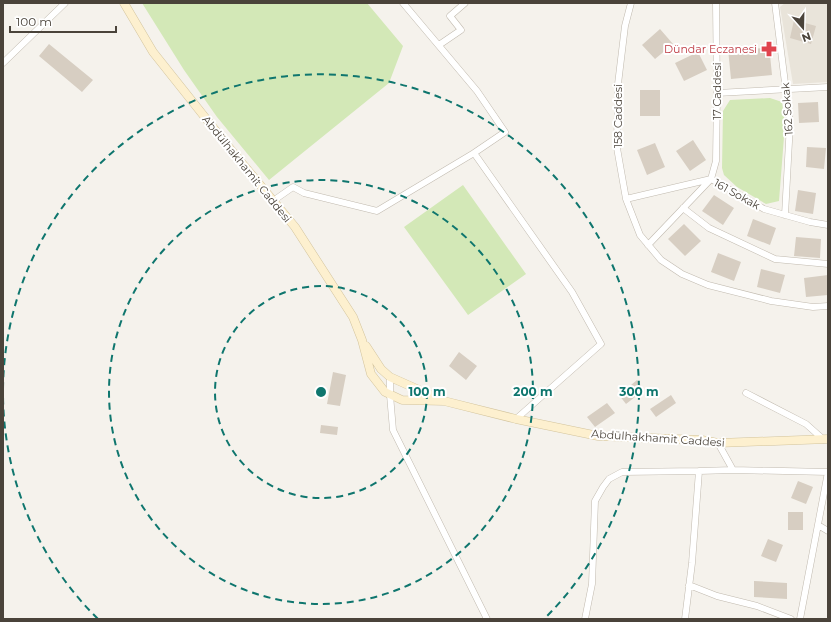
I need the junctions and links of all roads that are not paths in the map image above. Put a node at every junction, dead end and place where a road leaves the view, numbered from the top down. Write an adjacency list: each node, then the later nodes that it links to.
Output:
1 (65, 3): 9 (street)
2 (124, 3): 16 (main road, Abdülhakhamit Caddesi)
3 (403, 3): 8 (street)
4 (465, 3): 8 (street)
5 (634, 3): 15 (street, 158 Caddesi)
6 (716, 3): 12 (street, 17 Caddesi)
7 (775, 3): 11 (street, 162 Sokak)
8 (438, 45): 13 (street)
9 (3, 62)
10 (828, 87): 11 (street)
11 (786, 90): 12 (street); 18 (street, 162 Sokak)
12 (717, 93): 14 (street, 17 Caddesi)
13 (474, 153): 16 (street); 30 (street)
14 (711, 179): 15 (street); 17 (street, 161 Sokak); 18 (street, 161 Sokak)
15 (626, 199): 20 (street, 158 Caddesi)
16 (272, 201): 23 (main road, Abdülhakhamit Caddesi)
17 (683, 208): 20 (street, 161 Sokak); 21 (street)
18 (785, 215): 19 (street, 161 Sokak)
19 (828, 225)
20 (648, 245): 22 (street, 158 Caddesi)
21 (828, 264)
22 (828, 306)
23 (362, 340): 24 (main road, Abdülhakhamit Caddesi); 25 (main road, Abdülhakhamit Caddesi)
24 (381, 369): 25 (street); 26 (main road, Abdülhakhamit Caddesi)
25 (370, 374): 28 (main road, Abdülhakhamit Caddesi)
26 (390, 377): 28 (street); 29 (main road, Abdülhakhamit Caddesi)
27 (746, 393): 31 (street)
28 (390, 395): 29 (main road, Abdülhakhamit Caddesi); 38 (street)
29 (444, 401): 30 (main road, Abdülhakhamit Caddesi)
30 (516, 419): 32 (main road, Abdülhakhamit Caddesi)
31 (826, 439): 32 (main road, Abdülhakhamit Caddesi)
32 (718, 443): 33 (street)
33 (733, 470): 34 (street); 35 (street)
34 (699, 471): 37 (street); 39 (street)
35 (818, 525): 36 (street); 42 (street)
36 (828, 531)
37 (689, 585): 40 (street); 41 (street)
38 (488, 619)
39 (585, 619)
40 (685, 619)
41 (791, 619)
42 (800, 619)

